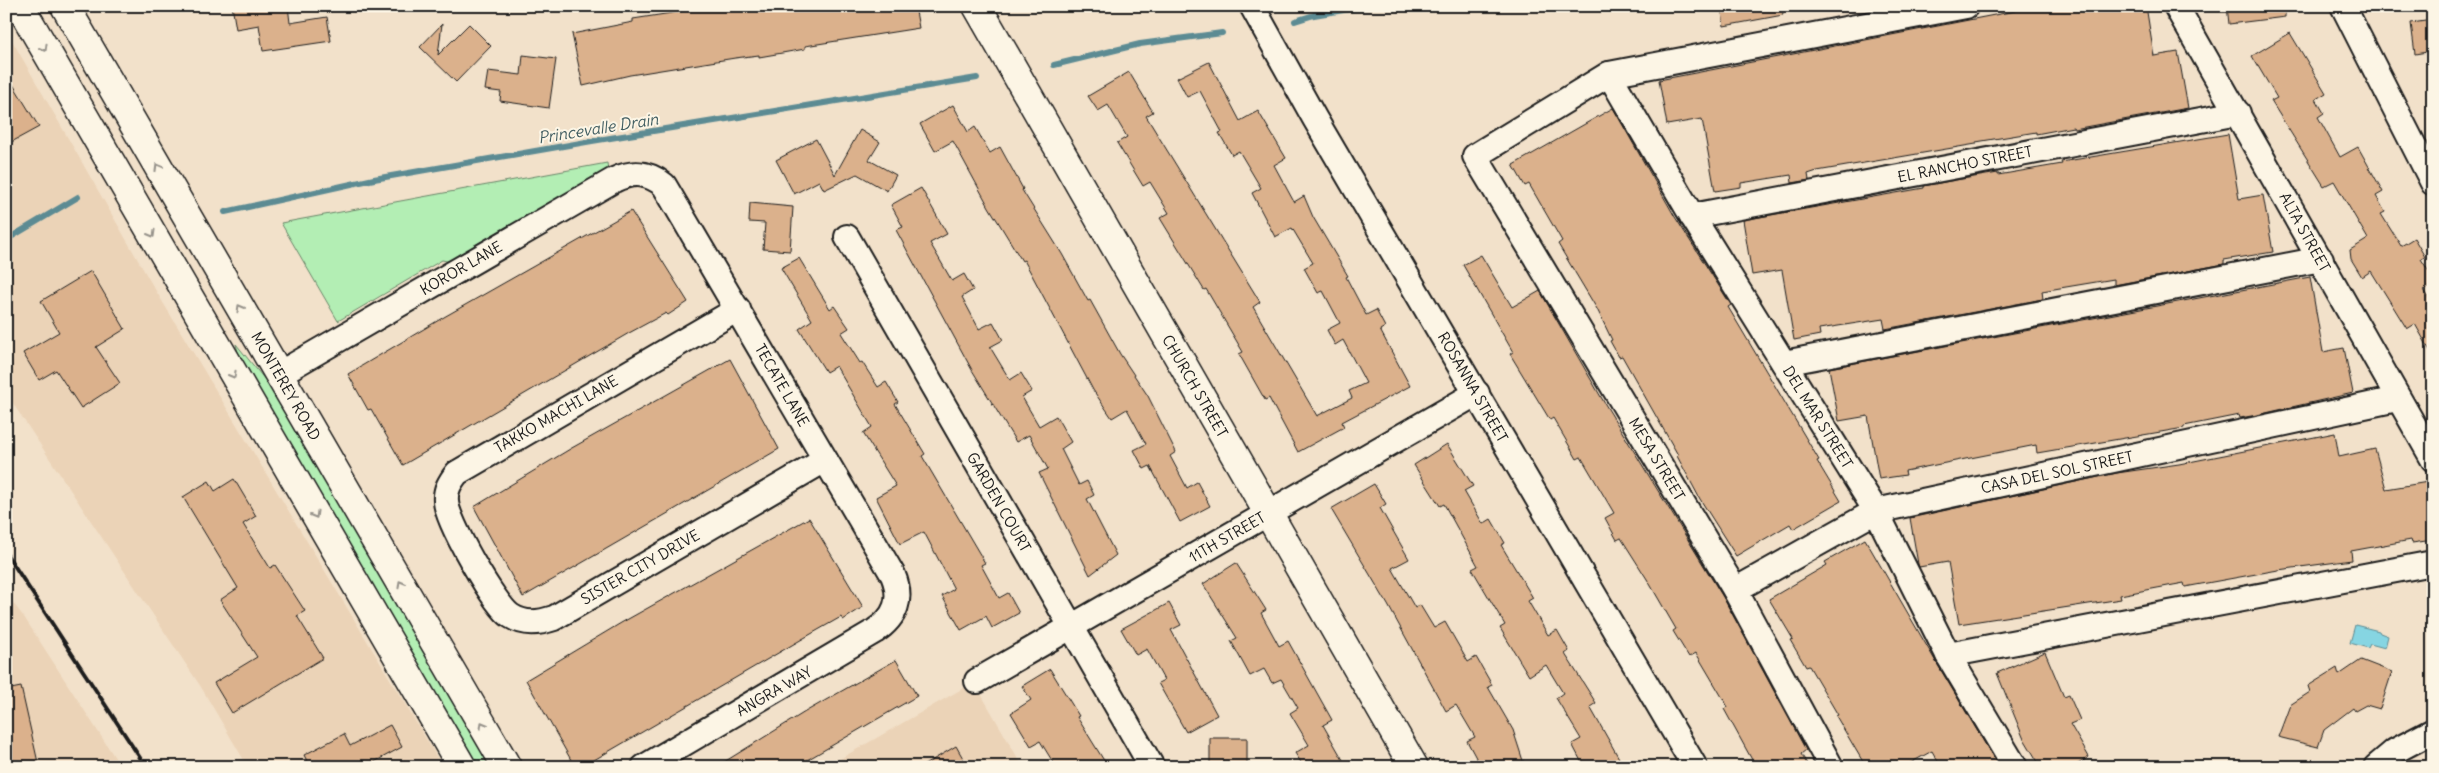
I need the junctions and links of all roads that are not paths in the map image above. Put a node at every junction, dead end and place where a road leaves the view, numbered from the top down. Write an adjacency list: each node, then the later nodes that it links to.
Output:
1 (20, 6): 32 (main road, one-way to 32)
2 (64, 6): 17 (main road, MONTEREY ROAD, one-way to 2)
3 (977, 6): 23 (main road, CHURCH STREET)
4 (1252, 6): 18 (street, ROSANNA STREET)
5 (1966, 6): 8 (street)
6 (2176, 6): 9 (street, ALTA STREET)
7 (2343, 6): 11 (street)
8 (1609, 74): 12 (street, DEL MAR STREET); 26 (street, MESA STREET)
9 (2238, 113): 12 (street, EL RANCHO STREET); 14 (street, ALTA STREET)
10 (646, 174): 15 (street, TECATE LANE); 17 (street, KOROR LANE)
11 (2433, 183)
12 (1692, 216): 16 (street, DEL MAR STREET)
13 (847, 237): 28 (street, GARDEN COURT)
14 (2321, 259): 16 (street); 19 (street, ALTA STREET)
15 (738, 309): 21 (street, TECATE LANE); 24 (street, TAKKO MACHI LANE)
16 (1784, 364): 22 (street, DEL MAR STREET)
17 (279, 374): 33 (main road, MONTEREY ROAD, one-way to 17)
18 (1477, 393): 23 (street, 11TH STREET); 37 (street, ROSANNA STREET)
19 (2397, 399): 20 (street, ALTA STREET); 22 (street, CASA DEL SOL STREET)
20 (2433, 459)
21 (826, 460): 24 (street, SISTER CITY DRIVE); 27 (street, TECATE LANE)
22 (1876, 511): 26 (street, CASA DEL SOL STREET); 29 (street, DEL MAR STREET)
23 (1268, 513): 28 (street, 11TH STREET); 36 (main road, CHURCH STREET)
24 (472, 559)
25 (2433, 563): 29 (street)
26 (1734, 590): 38 (street, MESA STREET)
27 (897, 607): 34 (street, ANGRA WAY)
28 (1071, 626): 30 (street, 11TH STREET); 35 (street, GARDEN COURT)
29 (1948, 655): 39 (street, DEL MAR STREET)
30 (977, 681)
31 (2433, 731): 40 (street)
32 (462, 767)
33 (507, 767)
34 (644, 767)
35 (1152, 767)
36 (1414, 767)
37 (1695, 767)
38 (1831, 767)
39 (2014, 767)
40 (2376, 767)

